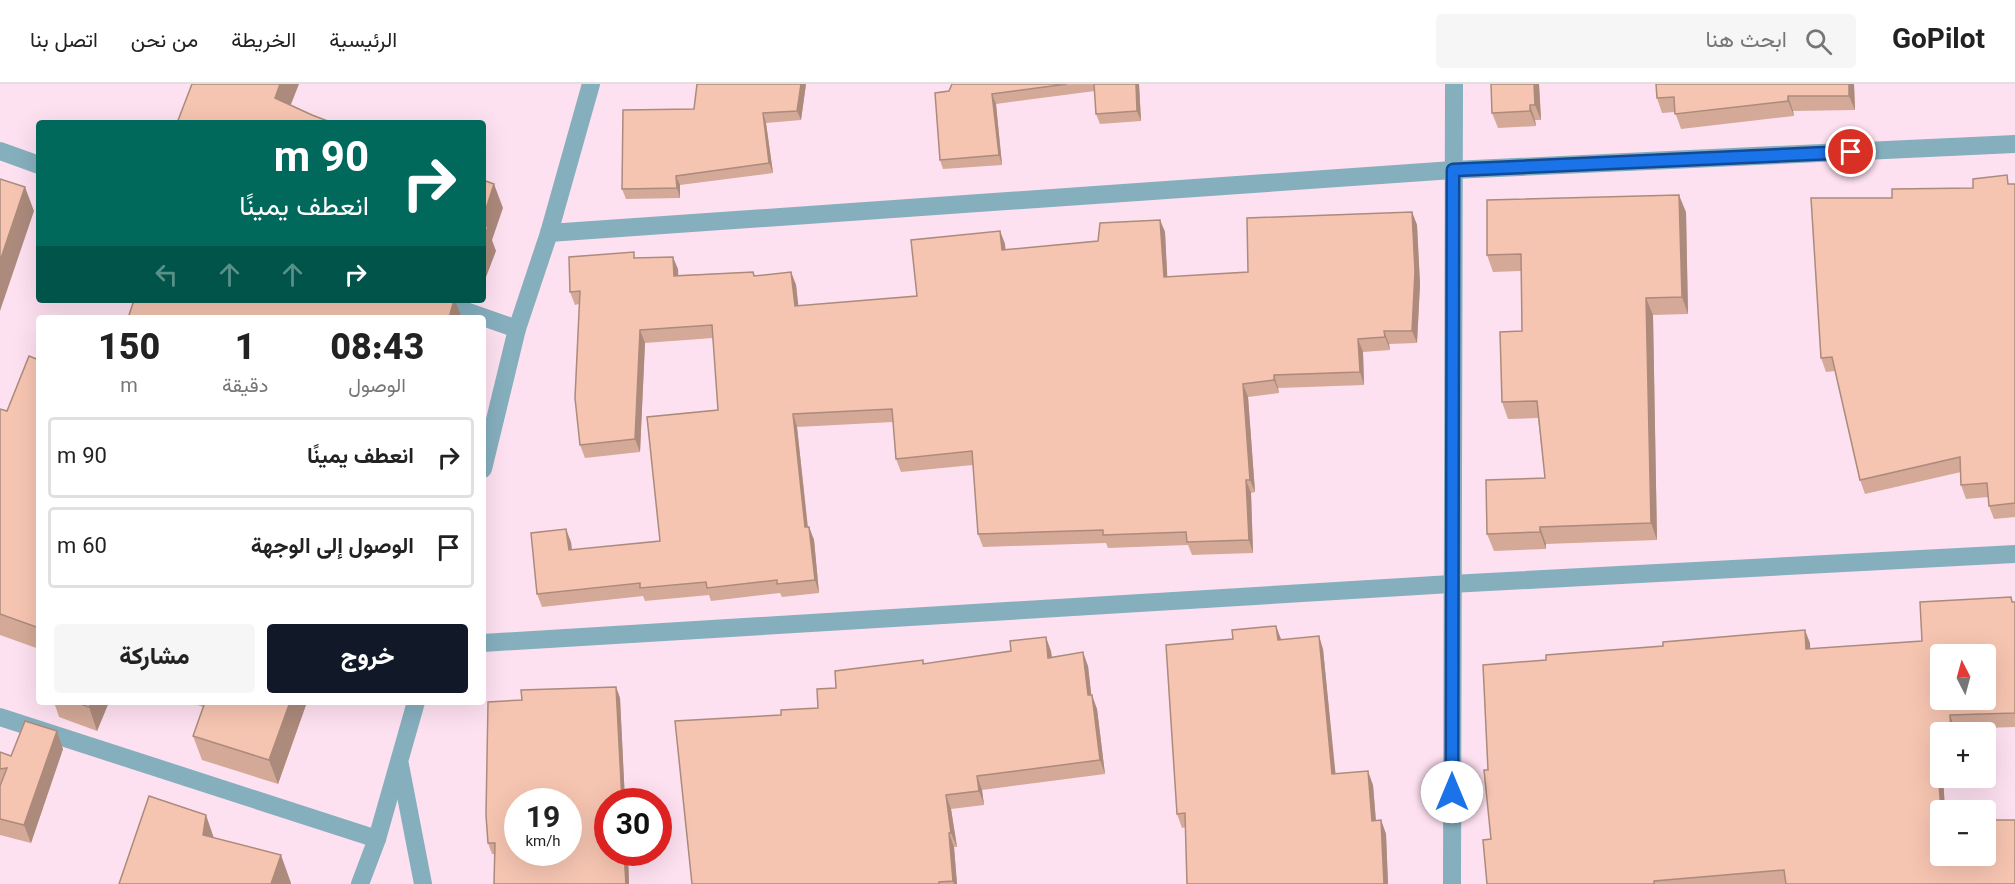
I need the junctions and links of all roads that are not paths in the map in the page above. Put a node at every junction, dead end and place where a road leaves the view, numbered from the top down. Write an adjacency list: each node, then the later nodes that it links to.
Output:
1 (591, 84): 7 (street)
2 (1454, 84): 6 (street)
3 (2015, 144): 6 (street)
4 (0, 151): 5 (street)
5 (36, 164)
6 (1453, 170): 7 (street); 14 (street)
7 (549, 233): 11 (street)
8 (443, 303): 9 (street)
9 (477, 315)
10 (486, 318): 11 (street)
11 (518, 329): 12 (street)
12 (486, 457)
13 (2015, 554): 14 (street)
14 (1451, 584): 15 (street); 22 (street)
15 (486, 644)
16 (415, 705): 18 (street)
17 (0, 717): 19 (street)
18 (399, 761): 19 (street); 21 (street)
19 (377, 838): 20 (street)
20 (360, 884)
21 (423, 884)
22 (1452, 884)

